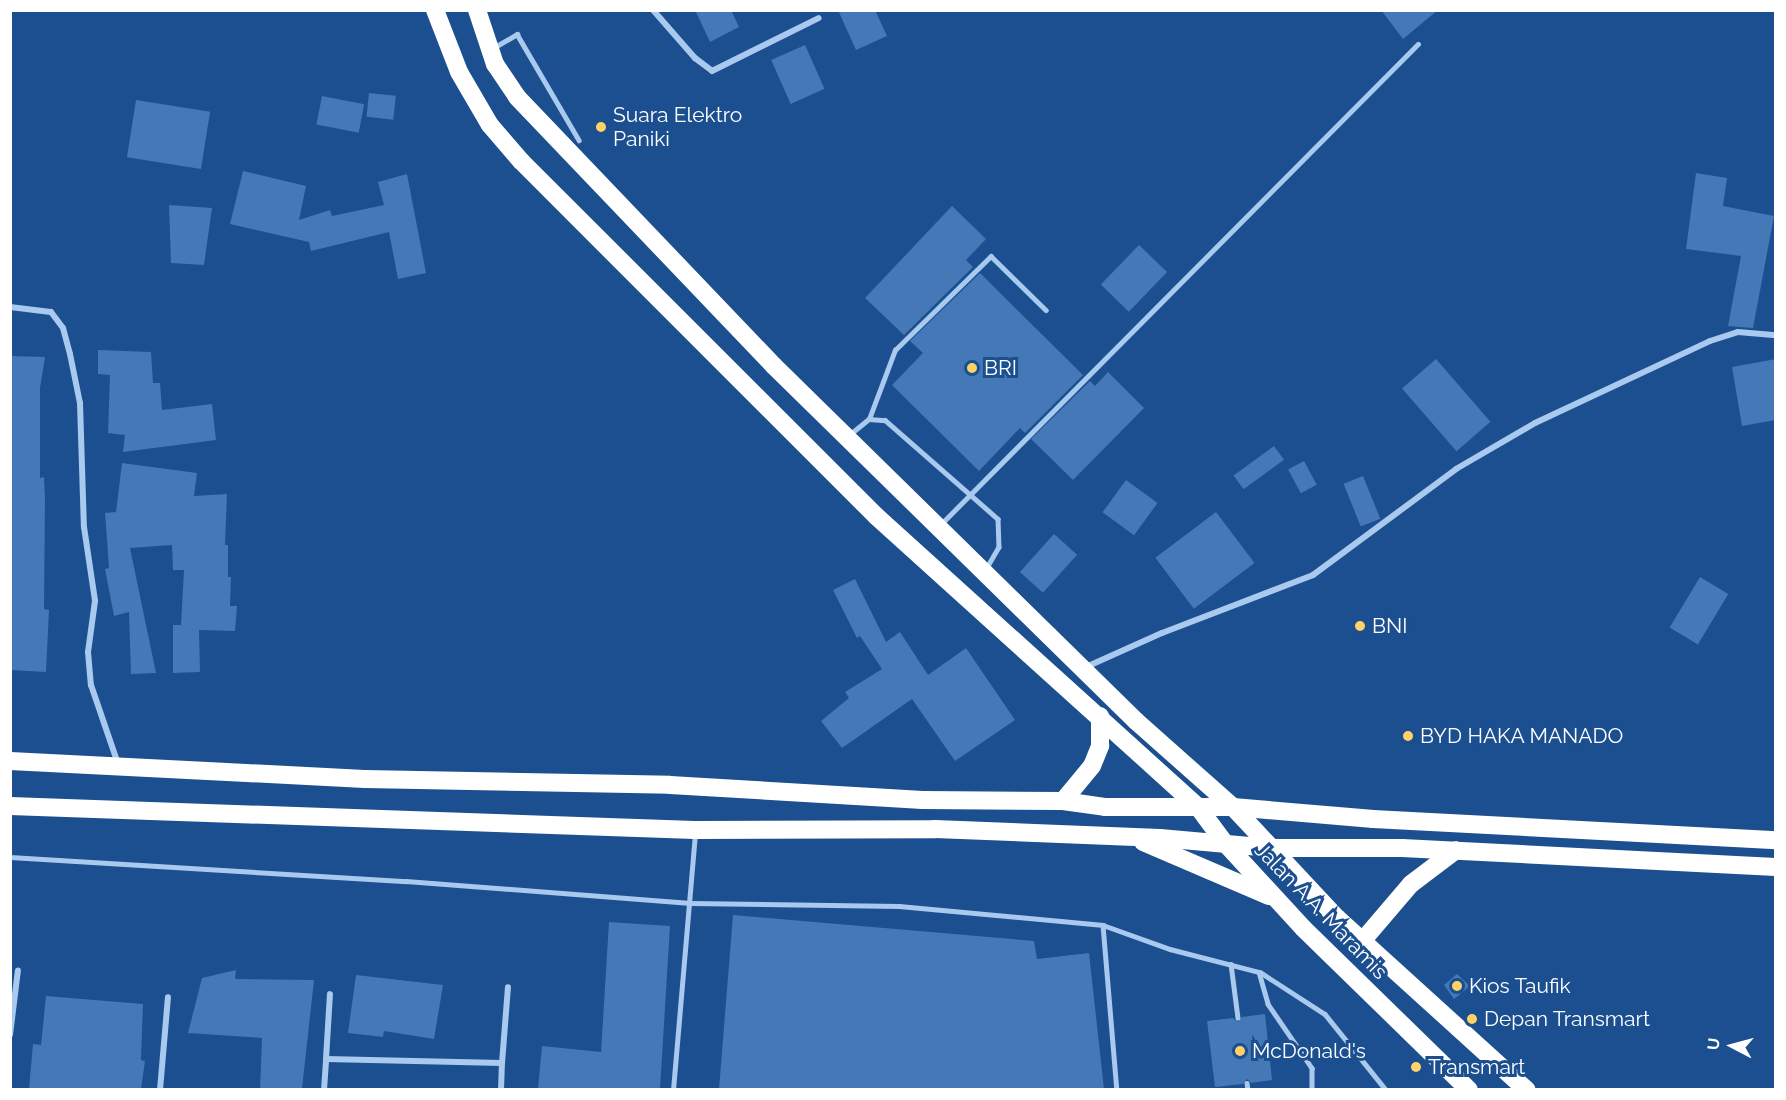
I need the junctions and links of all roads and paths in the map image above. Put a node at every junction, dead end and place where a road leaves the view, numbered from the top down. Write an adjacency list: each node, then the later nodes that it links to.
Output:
1 (435, 10): 17 (highway, Jalan A.A. Maramis)
2 (477, 10): 6 (highway)
3 (653, 10): 4 (street)
4 (819, 18)
5 (1418, 44): 13 (lane)
6 (491, 49): 7 (lane); 12 (highway)
7 (579, 140)
8 (10, 307): 19 (street)
9 (1046, 310): 11 (lane)
10 (1776, 335): 16 (street)
11 (869, 419): 12 (lane); 13 (lane)
12 (848, 437): 14 (highway)
13 (971, 494): 14 (lane); 15 (lane)
14 (940, 525): 15 (highway)
15 (985, 570): 16 (highway)
16 (1083, 669): 23 (highway)
17 (1100, 716): 20 (highway); 22 (highway, Jalan A.A. Maramis)
18 (10, 761): 19 (highway)
19 (118, 764): 20 (highway)
20 (1063, 801): 22 (highway)
21 (10, 806): 25 (highway)
22 (1198, 807): 23 (highway); 28 (highway, Jalan A.A. Maramis)
23 (1233, 807): 24 (highway); 29 (highway)
24 (1597, 828): 27 (highway); 32 (highway)
25 (695, 830): 26 (highway); 35 (lane)
26 (1131, 837): 28 (highway); 34 (highway)
27 (1776, 840)
28 (1224, 842): 29 (highway); 34 (highway, Jalan A.A. Maramis)
29 (1272, 848): 30 (highway); 37 (highway)
30 (1456, 850): 32 (highway); 37 (highway)
31 (10, 857): 35 (lane)
32 (1589, 857): 33 (highway)
33 (1776, 867)
34 (1274, 898): 57 (highway, Jalan A.A. Maramis)
35 (690, 903): 36 (lane); 52 (lane)
36 (1102, 925): 38 (lane); 53 (lane)
37 (1364, 939): 58 (highway)
38 (1231, 964): 40 (lane); 44 (lane)
39 (18, 970): 45 (street)
40 (1259, 972): 55 (lane); 56 (lane)
41 (508, 987): 47 (street)
42 (330, 994): 46 (street)
43 (168, 997): 49 (street)
44 (1238, 1018)
45 (10, 1035)
46 (326, 1059): 47 (street); 50 (street)
47 (502, 1063): 51 (street)
48 (1247, 1083): 54 (lane)
49 (160, 1089)
50 (324, 1089)
51 (501, 1089)
52 (674, 1089)
53 (1117, 1089)
54 (1248, 1089)
55 (1312, 1089)
56 (1386, 1089)
57 (1469, 1089)
58 (1527, 1089)

